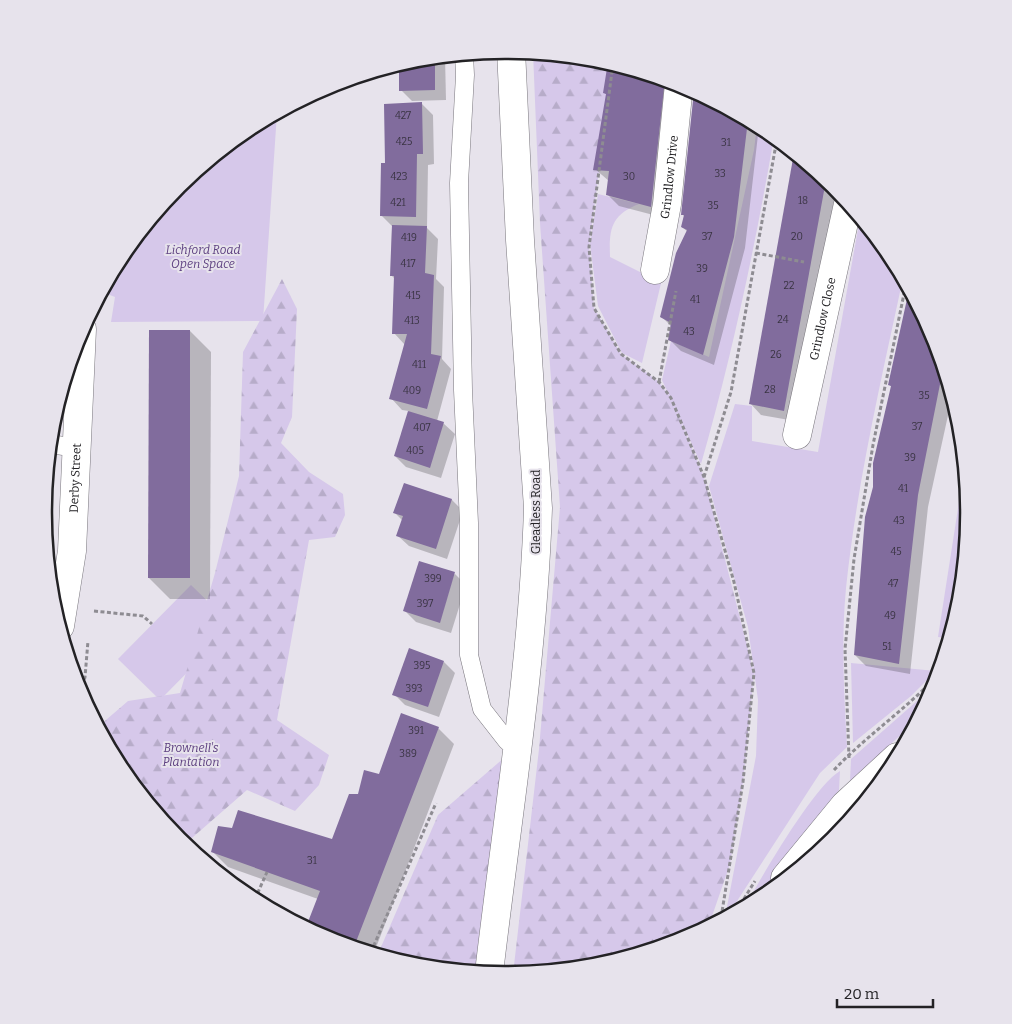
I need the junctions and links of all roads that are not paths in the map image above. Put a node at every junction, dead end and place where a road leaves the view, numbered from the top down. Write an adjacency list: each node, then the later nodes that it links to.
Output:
1 (511, 59): 11 (main road, Gleadless Road)
2 (464, 60): 11 (lane)
3 (678, 92): 5 (main road, Grindlow Drive)
4 (846, 212): 7 (main road, Grindlow Close)
5 (655, 270)
6 (81, 354): 9 (main road, Derby Street)
7 (797, 435)
8 (57, 445): 9 (lane)
9 (78, 448): 10 (main road, Derby Street)
10 (63, 608)
11 (519, 744): 14 (main road, Gleadless Road)
12 (871, 781): 13 (main road)
13 (805, 853)
14 (490, 965)

